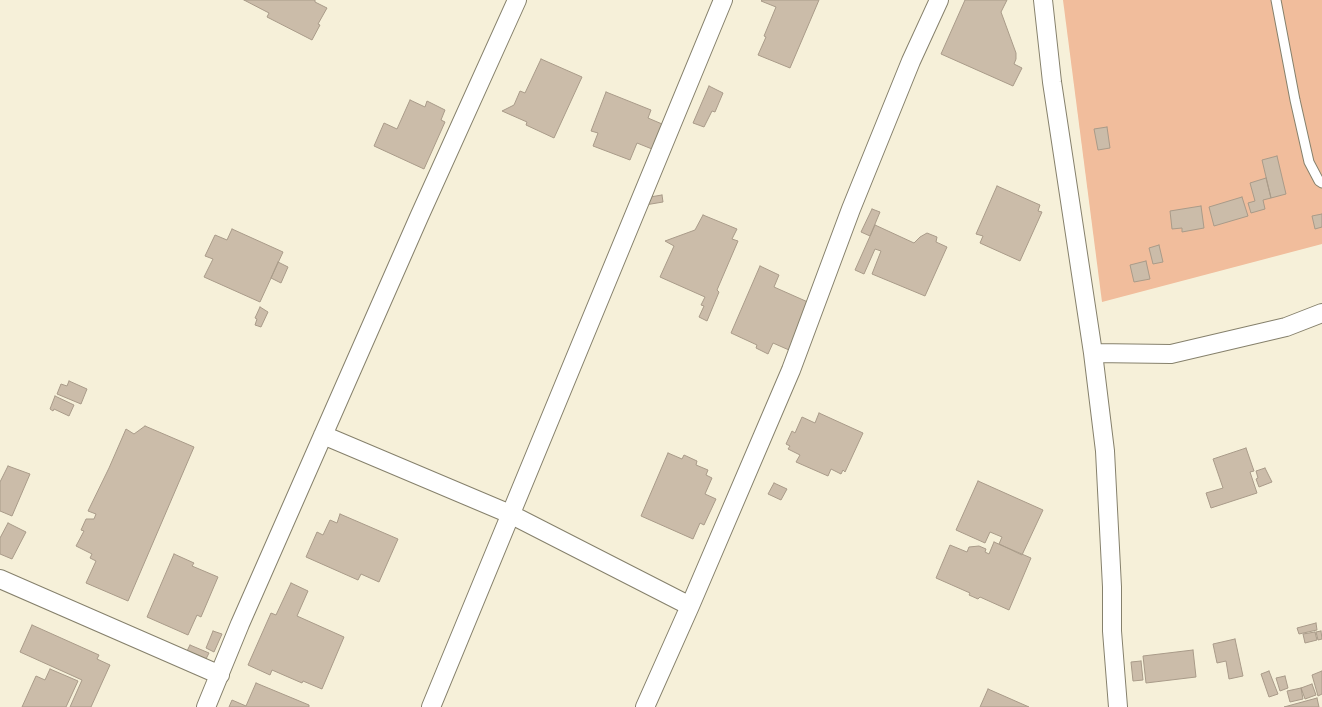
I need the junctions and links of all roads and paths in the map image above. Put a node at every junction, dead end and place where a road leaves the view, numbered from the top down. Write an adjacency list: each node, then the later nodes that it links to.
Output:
1 (517, 0): 9 (street)
2 (723, 0): 10 (street)
3 (939, 0): 12 (street)
4 (1043, 0): 8 (street)
5 (1276, 0): 6 (lane)
6 (1322, 183)
7 (1322, 313): 8 (street)
8 (1093, 353): 17 (street)
9 (323, 435): 10 (street); 13 (street)
10 (510, 514): 12 (street); 15 (street)
11 (0, 579): 13 (street)
12 (690, 606): 16 (street)
13 (220, 675): 14 (street)
14 (206, 707)
15 (432, 707)
16 (645, 707)
17 (1118, 707)

